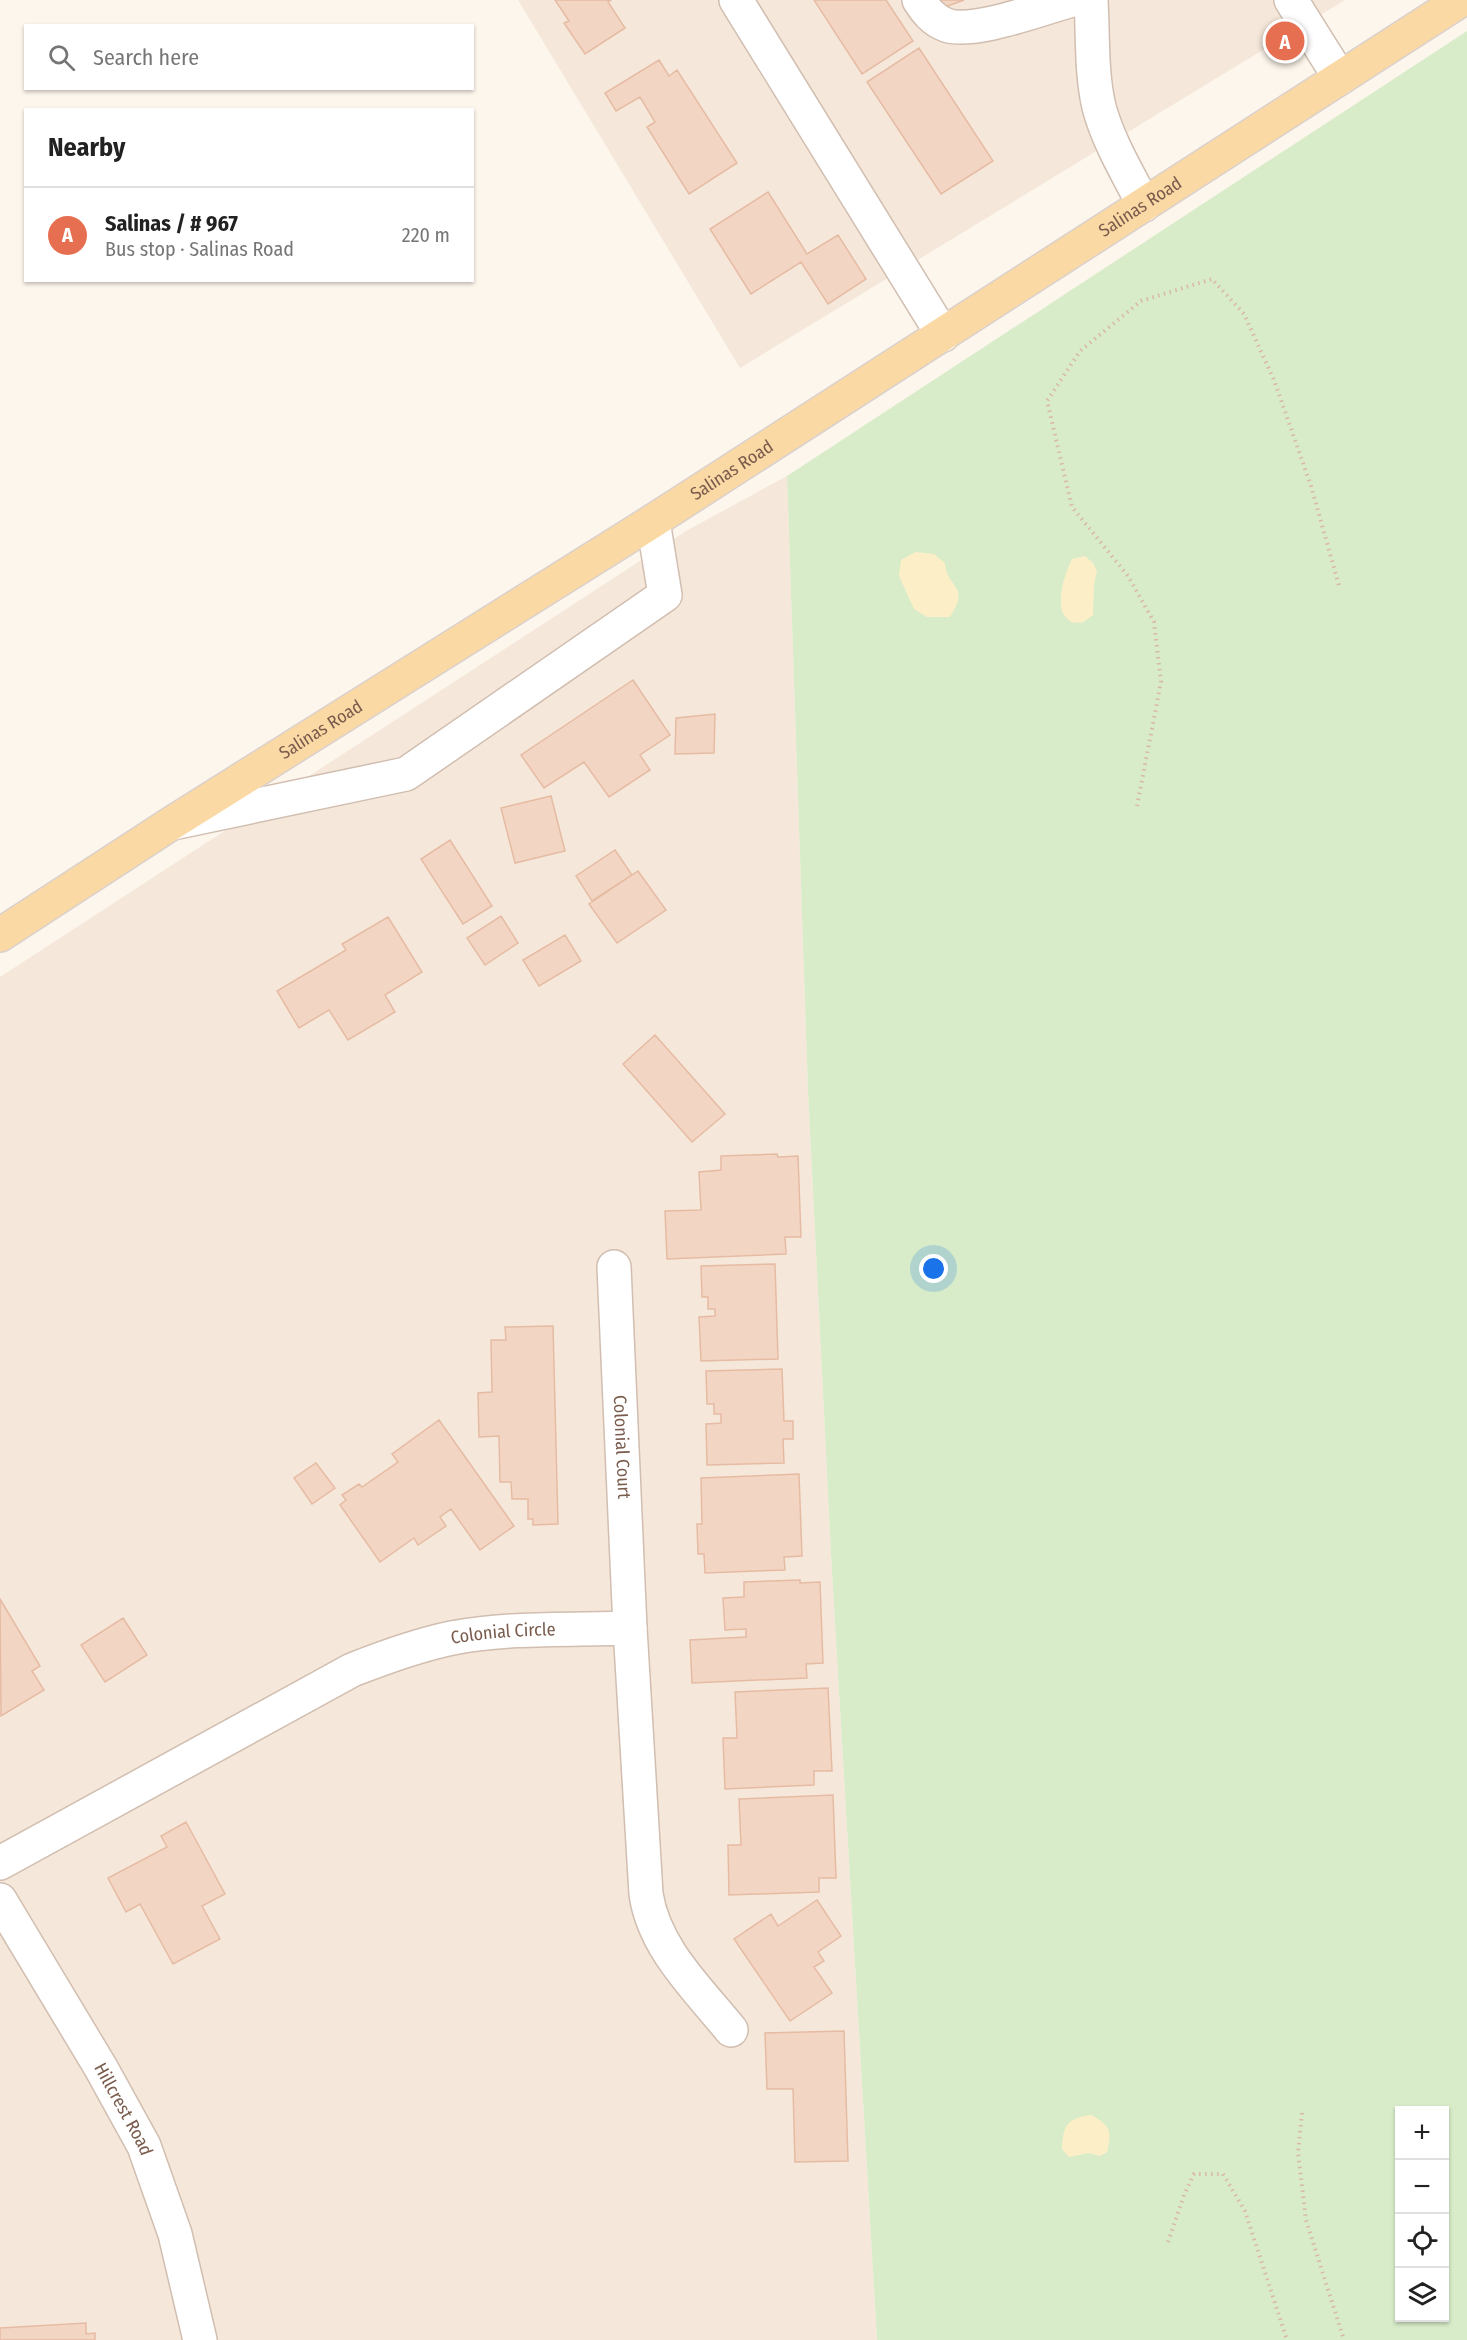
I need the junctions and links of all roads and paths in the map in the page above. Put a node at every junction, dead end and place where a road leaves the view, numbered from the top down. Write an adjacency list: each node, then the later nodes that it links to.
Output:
1 (736, 0): 9 (street)
2 (919, 0): 3 (street)
3 (1072, 0)
4 (1091, 0): 8 (street)
5 (1291, 0): 7 (street)
6 (1461, 0): 7 (main road, Salinas Road)
7 (1340, 78): 8 (main road, Salinas Road)
8 (1144, 205): 9 (main road, Salinas Road)
9 (943, 334): 10 (main road, Salinas Road)
10 (653, 521): 13 (main road, Salinas Road); 13 (street)
11 (1340, 589): 12 (path)
12 (1137, 806)
13 (172, 824): 14 (main road, Salinas Road)
14 (0, 935)
15 (614, 1267): 16 (street, Colonial Court)
16 (630, 1628): 17 (street, Colonial Circle); 19 (street)
17 (0, 1863)
18 (0, 1900): 22 (street, Hillcrest Road)
19 (730, 2030)
20 (1302, 2113): 24 (path)
21 (1168, 2242): 23 (path)
22 (200, 2340)
23 (1287, 2340)
24 (1344, 2340)

